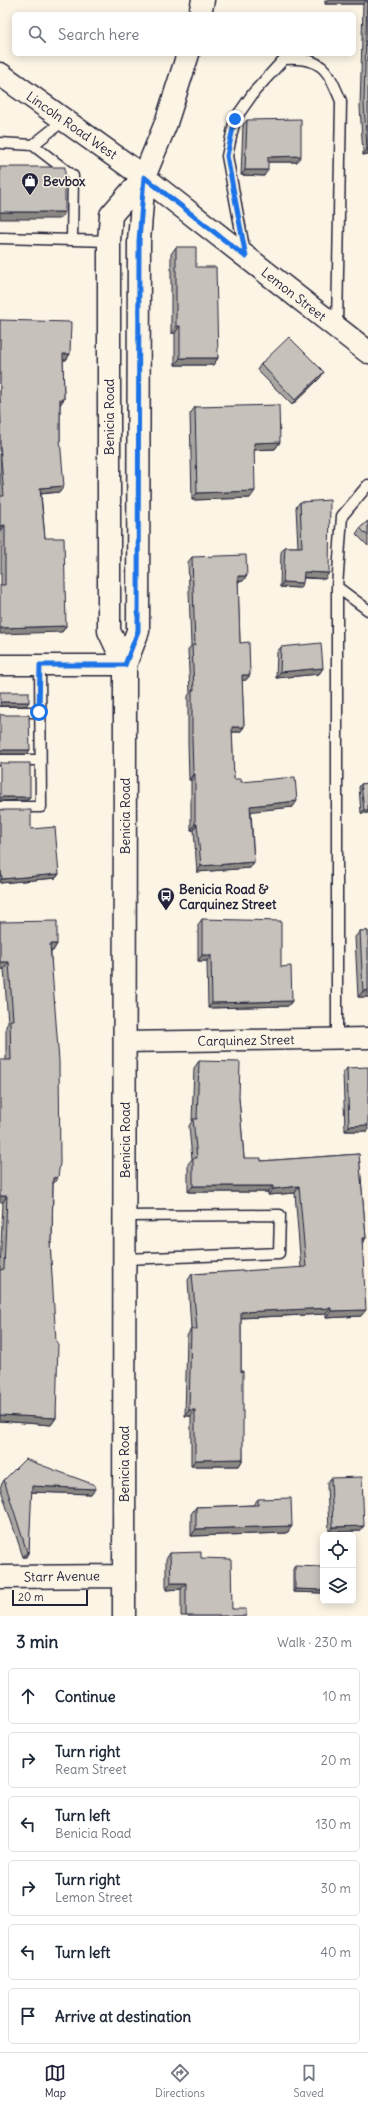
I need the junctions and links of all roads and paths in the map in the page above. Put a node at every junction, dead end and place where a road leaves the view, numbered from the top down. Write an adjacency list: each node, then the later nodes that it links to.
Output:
1 (204, 0): 2 (main road)
2 (201, 12)
3 (187, 56): 8 (main road, Benicia Road)
4 (0, 74): 5 (main road, Lincoln Road West)
5 (63, 121): 7 (lane); 8 (main road, Lincoln Road West)
6 (0, 143): 7 (lane)
7 (33, 145): 10 (lane)
8 (144, 177): 11 (main road, Benicia Road); 12 (main road, Lemon Street); 20 (main road, Benicia Road)
9 (0, 238): 10 (lane)
10 (72, 240): 11 (lane)
11 (109, 241): 20 (main road, Benicia Road)
12 (246, 257): 13 (main road, Lemon Street); 13 (lane)
13 (337, 328): 14 (main road, Lemon Street)
14 (368, 352)
15 (368, 485): 16 (lane)
16 (337, 587): 17 (lane); 27 (lane)
17 (368, 610)
18 (0, 665): 19 (street)
19 (40, 665): 20 (street); 22 (lane)
20 (125, 665): 28 (main road, Benicia Road)
21 (0, 712): 22 (lane)
22 (39, 712): 24 (lane)
23 (0, 760): 24 (lane)
24 (40, 760): 25 (lane)
25 (0, 807)
26 (368, 1038): 27 (street, Carquinez Street)
27 (337, 1039): 28 (street, Carquinez Street)
28 (125, 1042): 29 (main road, Benicia Road)
29 (125, 1216): 30 (main road, Benicia Road); 30 (lane)
30 (124, 1258): 31 (main road, Benicia Road)
31 (124, 1576): 32 (main road, Starr Avenue); 33 (main road, Benicia Road)
32 (0, 1577)
33 (124, 1616)

